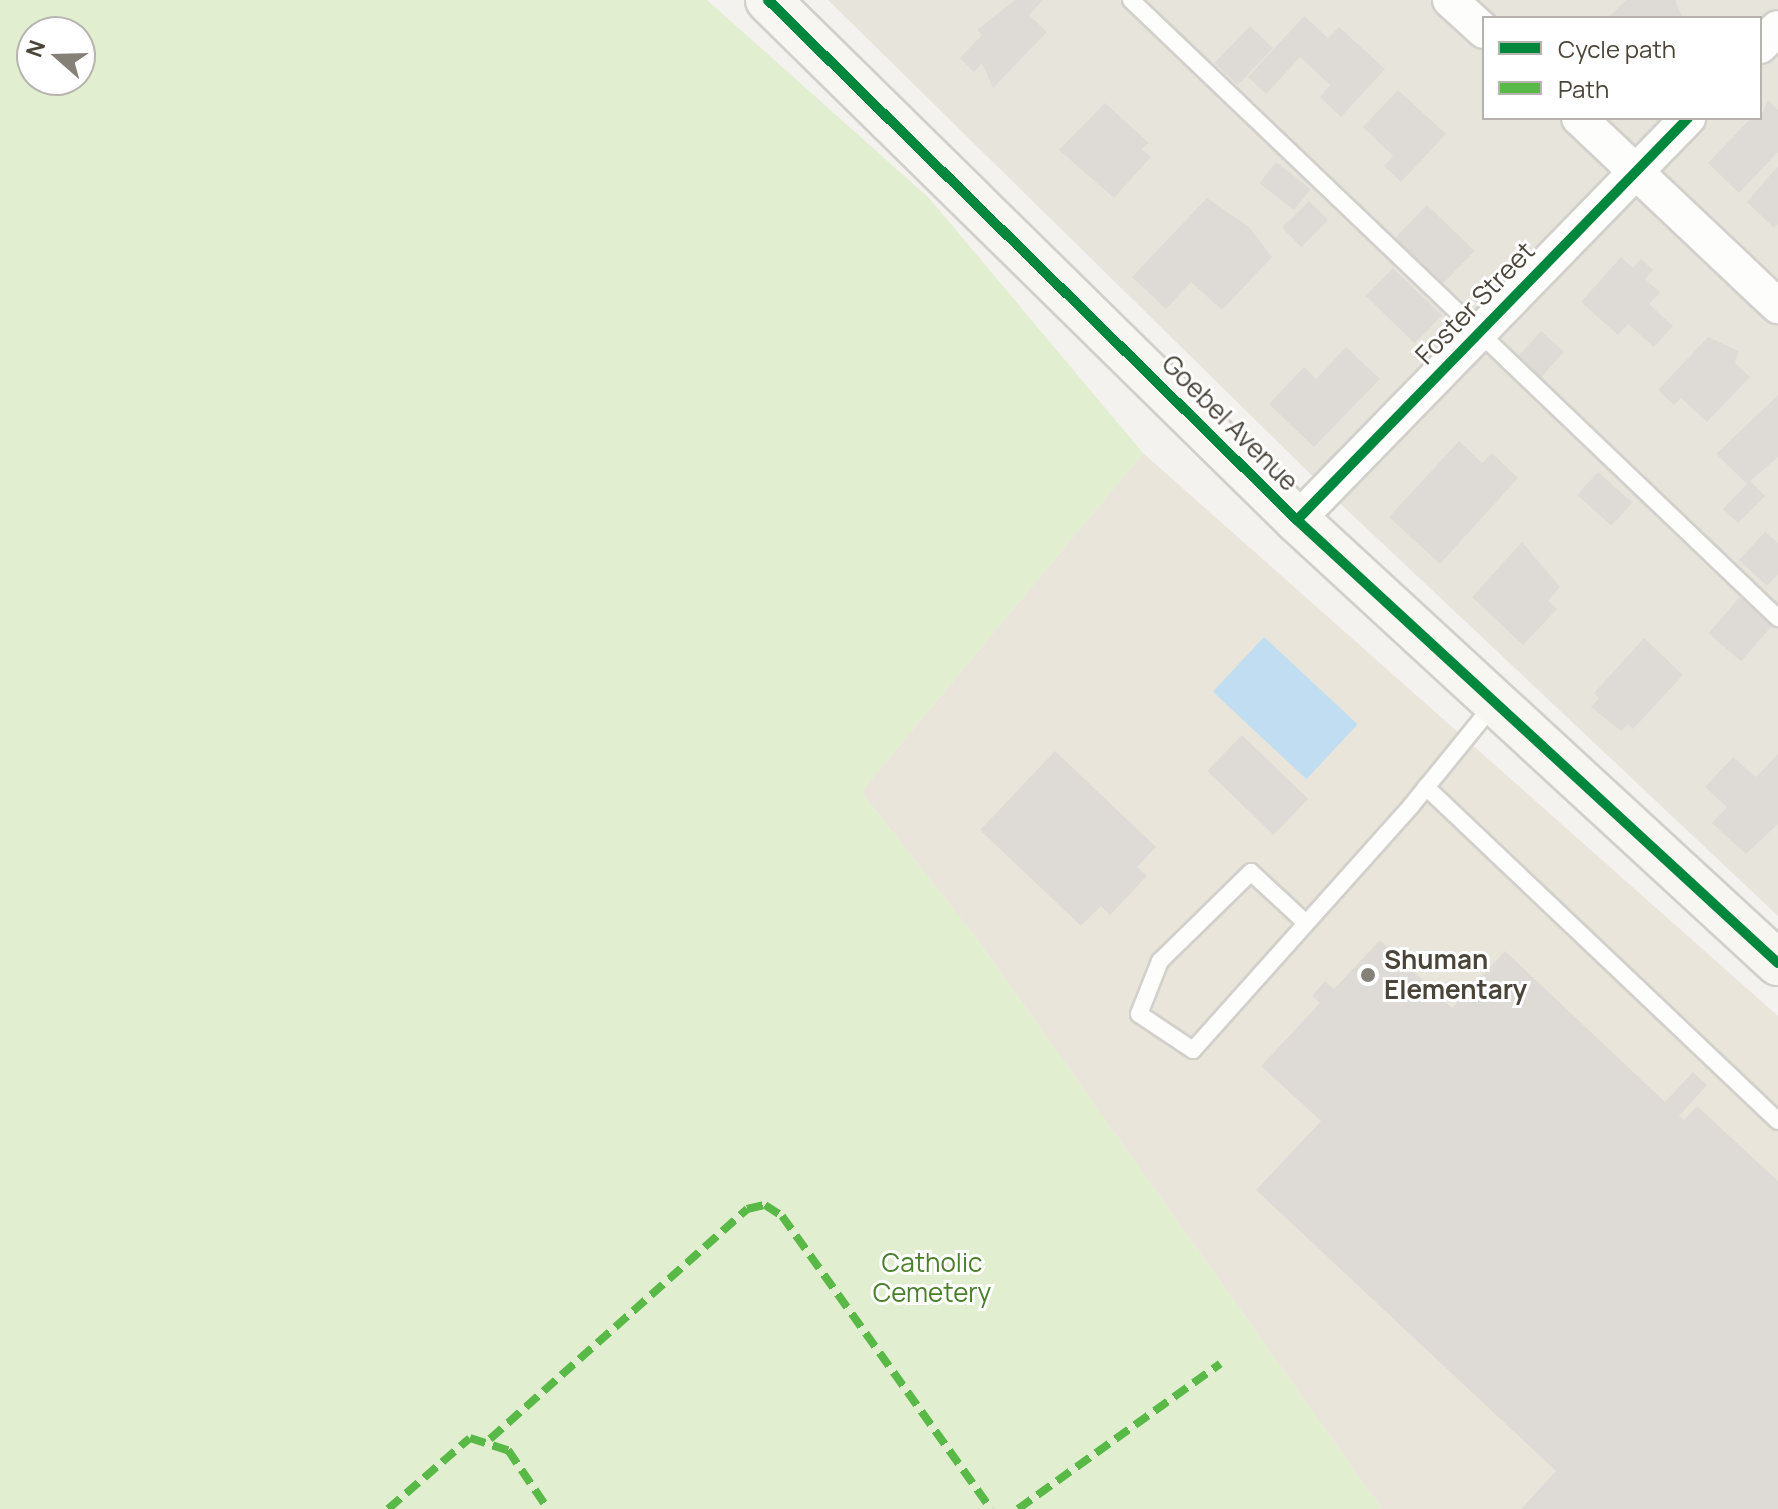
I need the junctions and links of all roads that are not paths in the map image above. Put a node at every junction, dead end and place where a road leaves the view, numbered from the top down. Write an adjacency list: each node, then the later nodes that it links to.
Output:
1 (768, 0): 12 (street, Goebel Avenue)
2 (1131, 0): 11 (lane)
3 (1450, 0): 5 (street)
4 (1778, 28): 6 (street)
5 (1482, 29)
6 (1762, 44)
7 (1581, 120): 9 (street)
8 (1686, 120): 9 (street, Foster Street)
9 (1635, 170): 10 (street); 11 (street, Foster Street)
10 (1778, 306)
11 (1476, 333): 12 (street, Foster Street); 13 (lane)
12 (1297, 520): 14 (street, Goebel Avenue)
13 (1778, 618)
14 (1495, 702): 15 (lane); 17 (street, Goebel Avenue)
15 (1426, 787): 16 (lane); 18 (lane)
16 (1306, 923): 16 (lane)
17 (1778, 963)
18 (1778, 1121)

